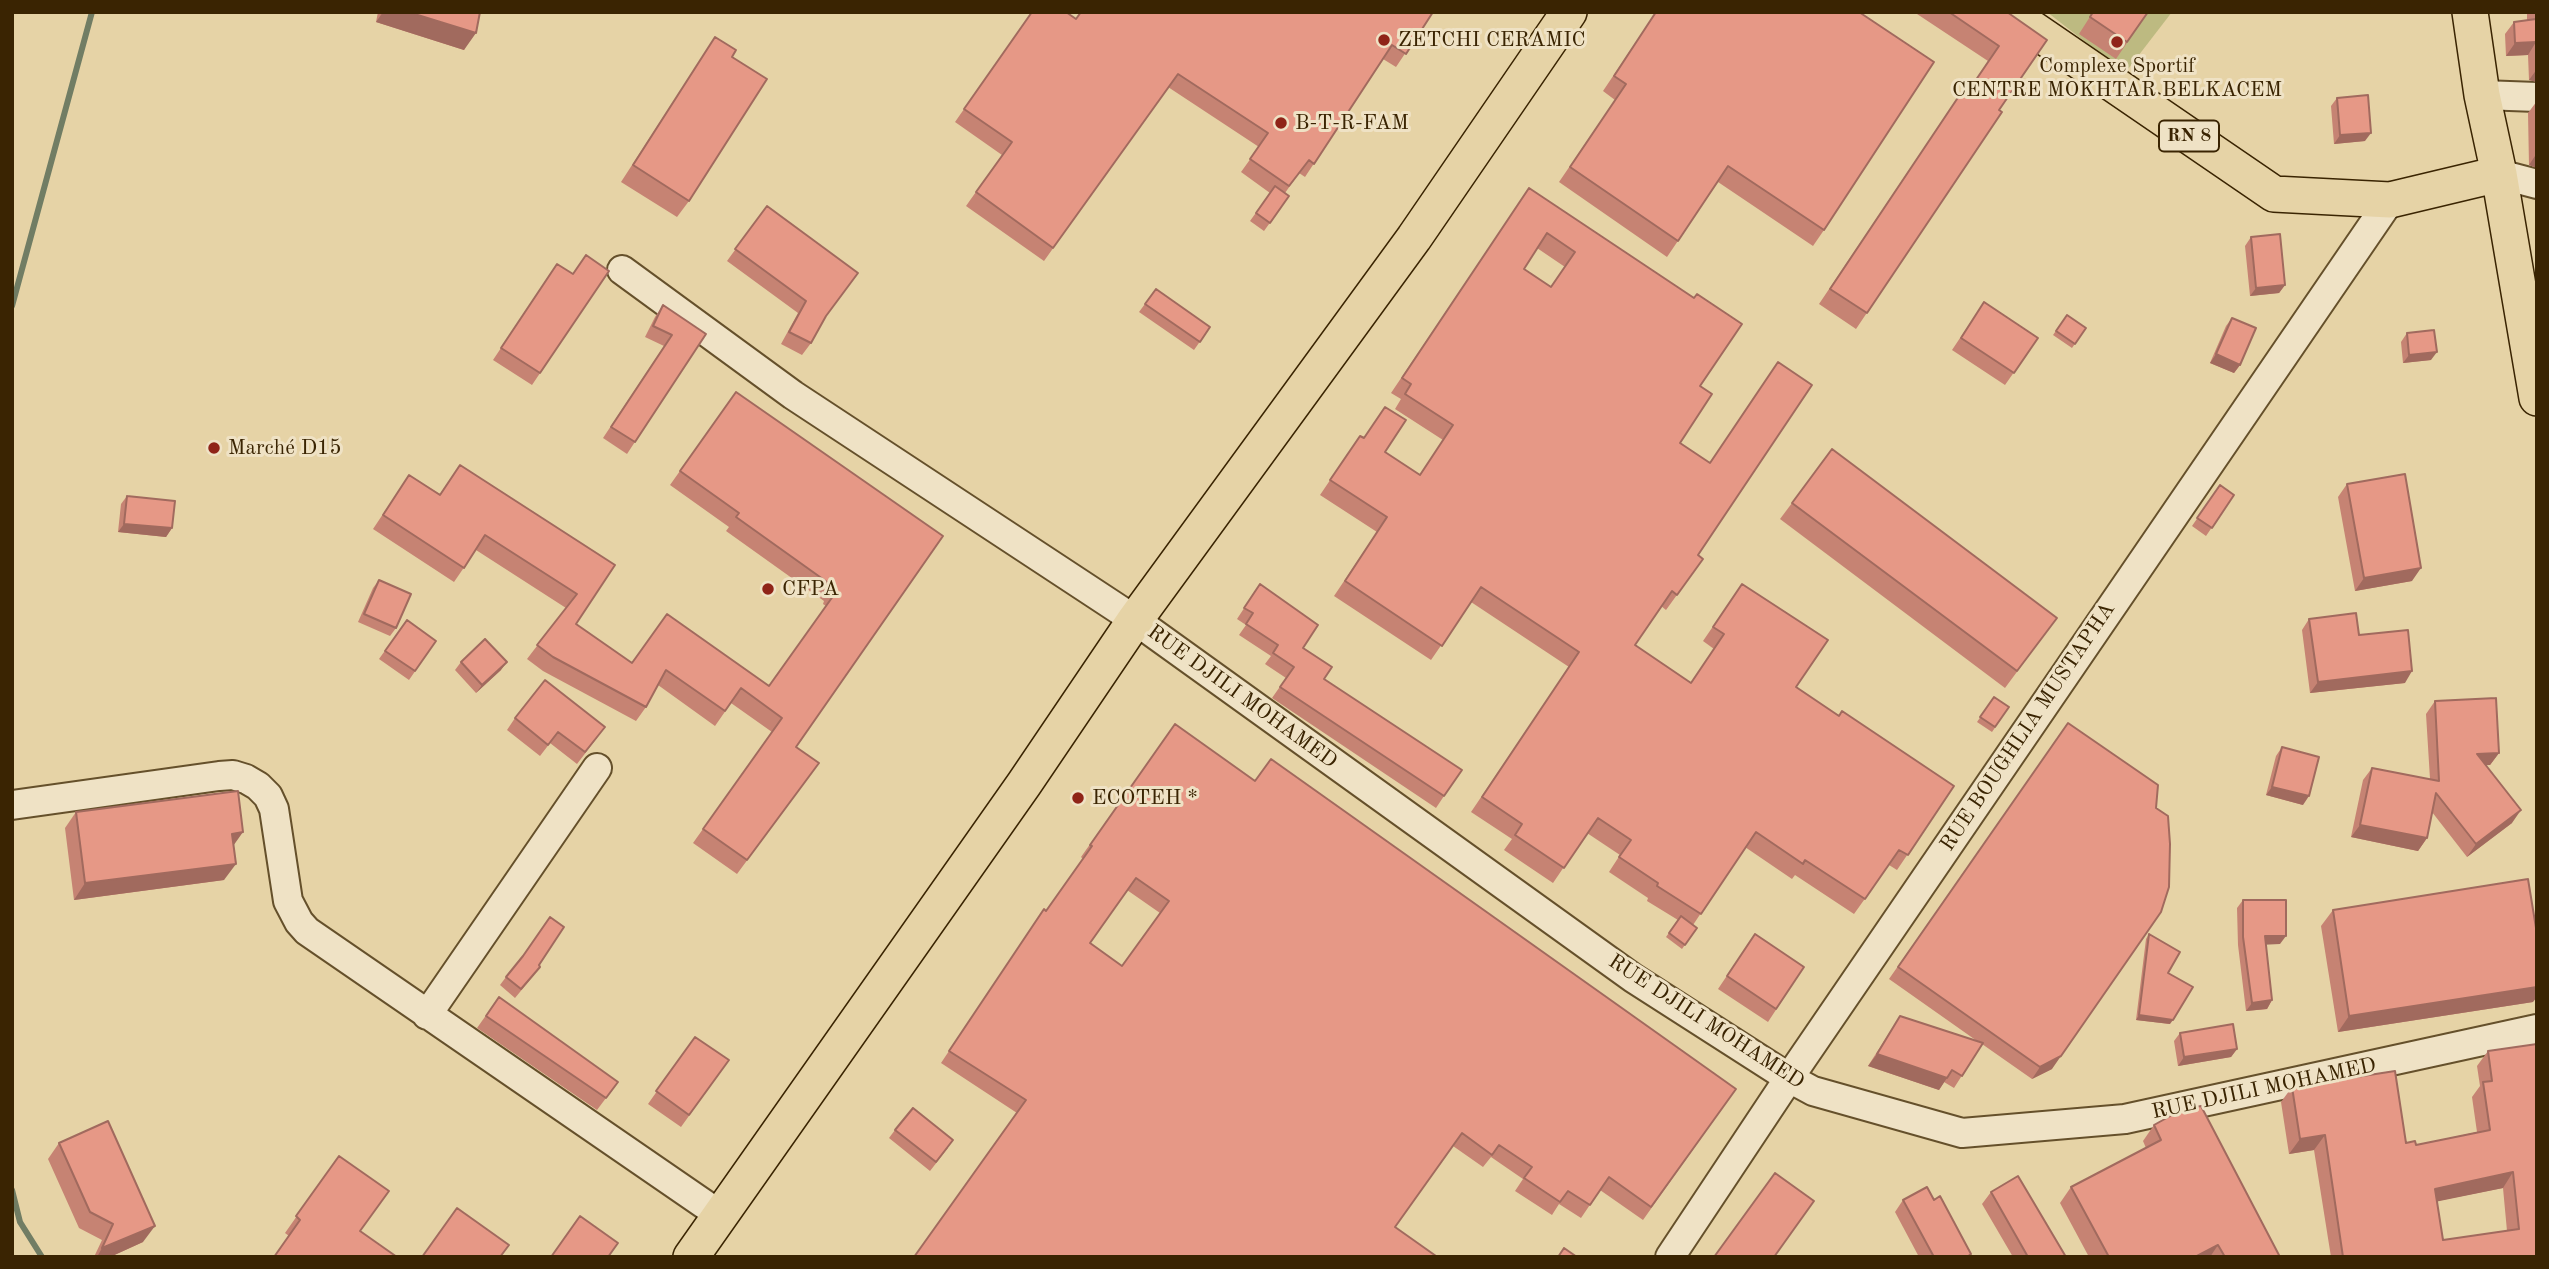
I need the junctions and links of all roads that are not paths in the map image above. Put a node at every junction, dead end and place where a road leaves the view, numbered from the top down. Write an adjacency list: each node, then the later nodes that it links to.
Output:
1 (1569, 12): 11 (main road)
2 (2008, 12): 8 (main road, RN 8)
3 (2470, 12): 4 (main road)
4 (2482, 95): 5 (street); 6 (main road)
5 (2537, 97)
6 (2499, 174): 7 (street); 8 (main road, RN 8); 10 (main road)
7 (2537, 184)
8 (2390, 200): 16 (street, RUE BOUGHLIA MUSTAPHA)
9 (622, 270): 11 (street, RUE DJILI MOHAMED)
10 (2537, 398)
11 (1135, 620): 16 (street, RUE DJILI MOHAMED); 17 (main road)
12 (597, 768): 14 (street)
13 (14, 805): 14 (street)
14 (427, 1015): 17 (street)
15 (2537, 1029): 16 (street, RUE DJILI MOHAMED)
16 (1788, 1078): 19 (street, RUE BOUGHLIA MUSTAPHA)
17 (720, 1215): 18 (main road)
18 (691, 1257)
19 (1670, 1257)

